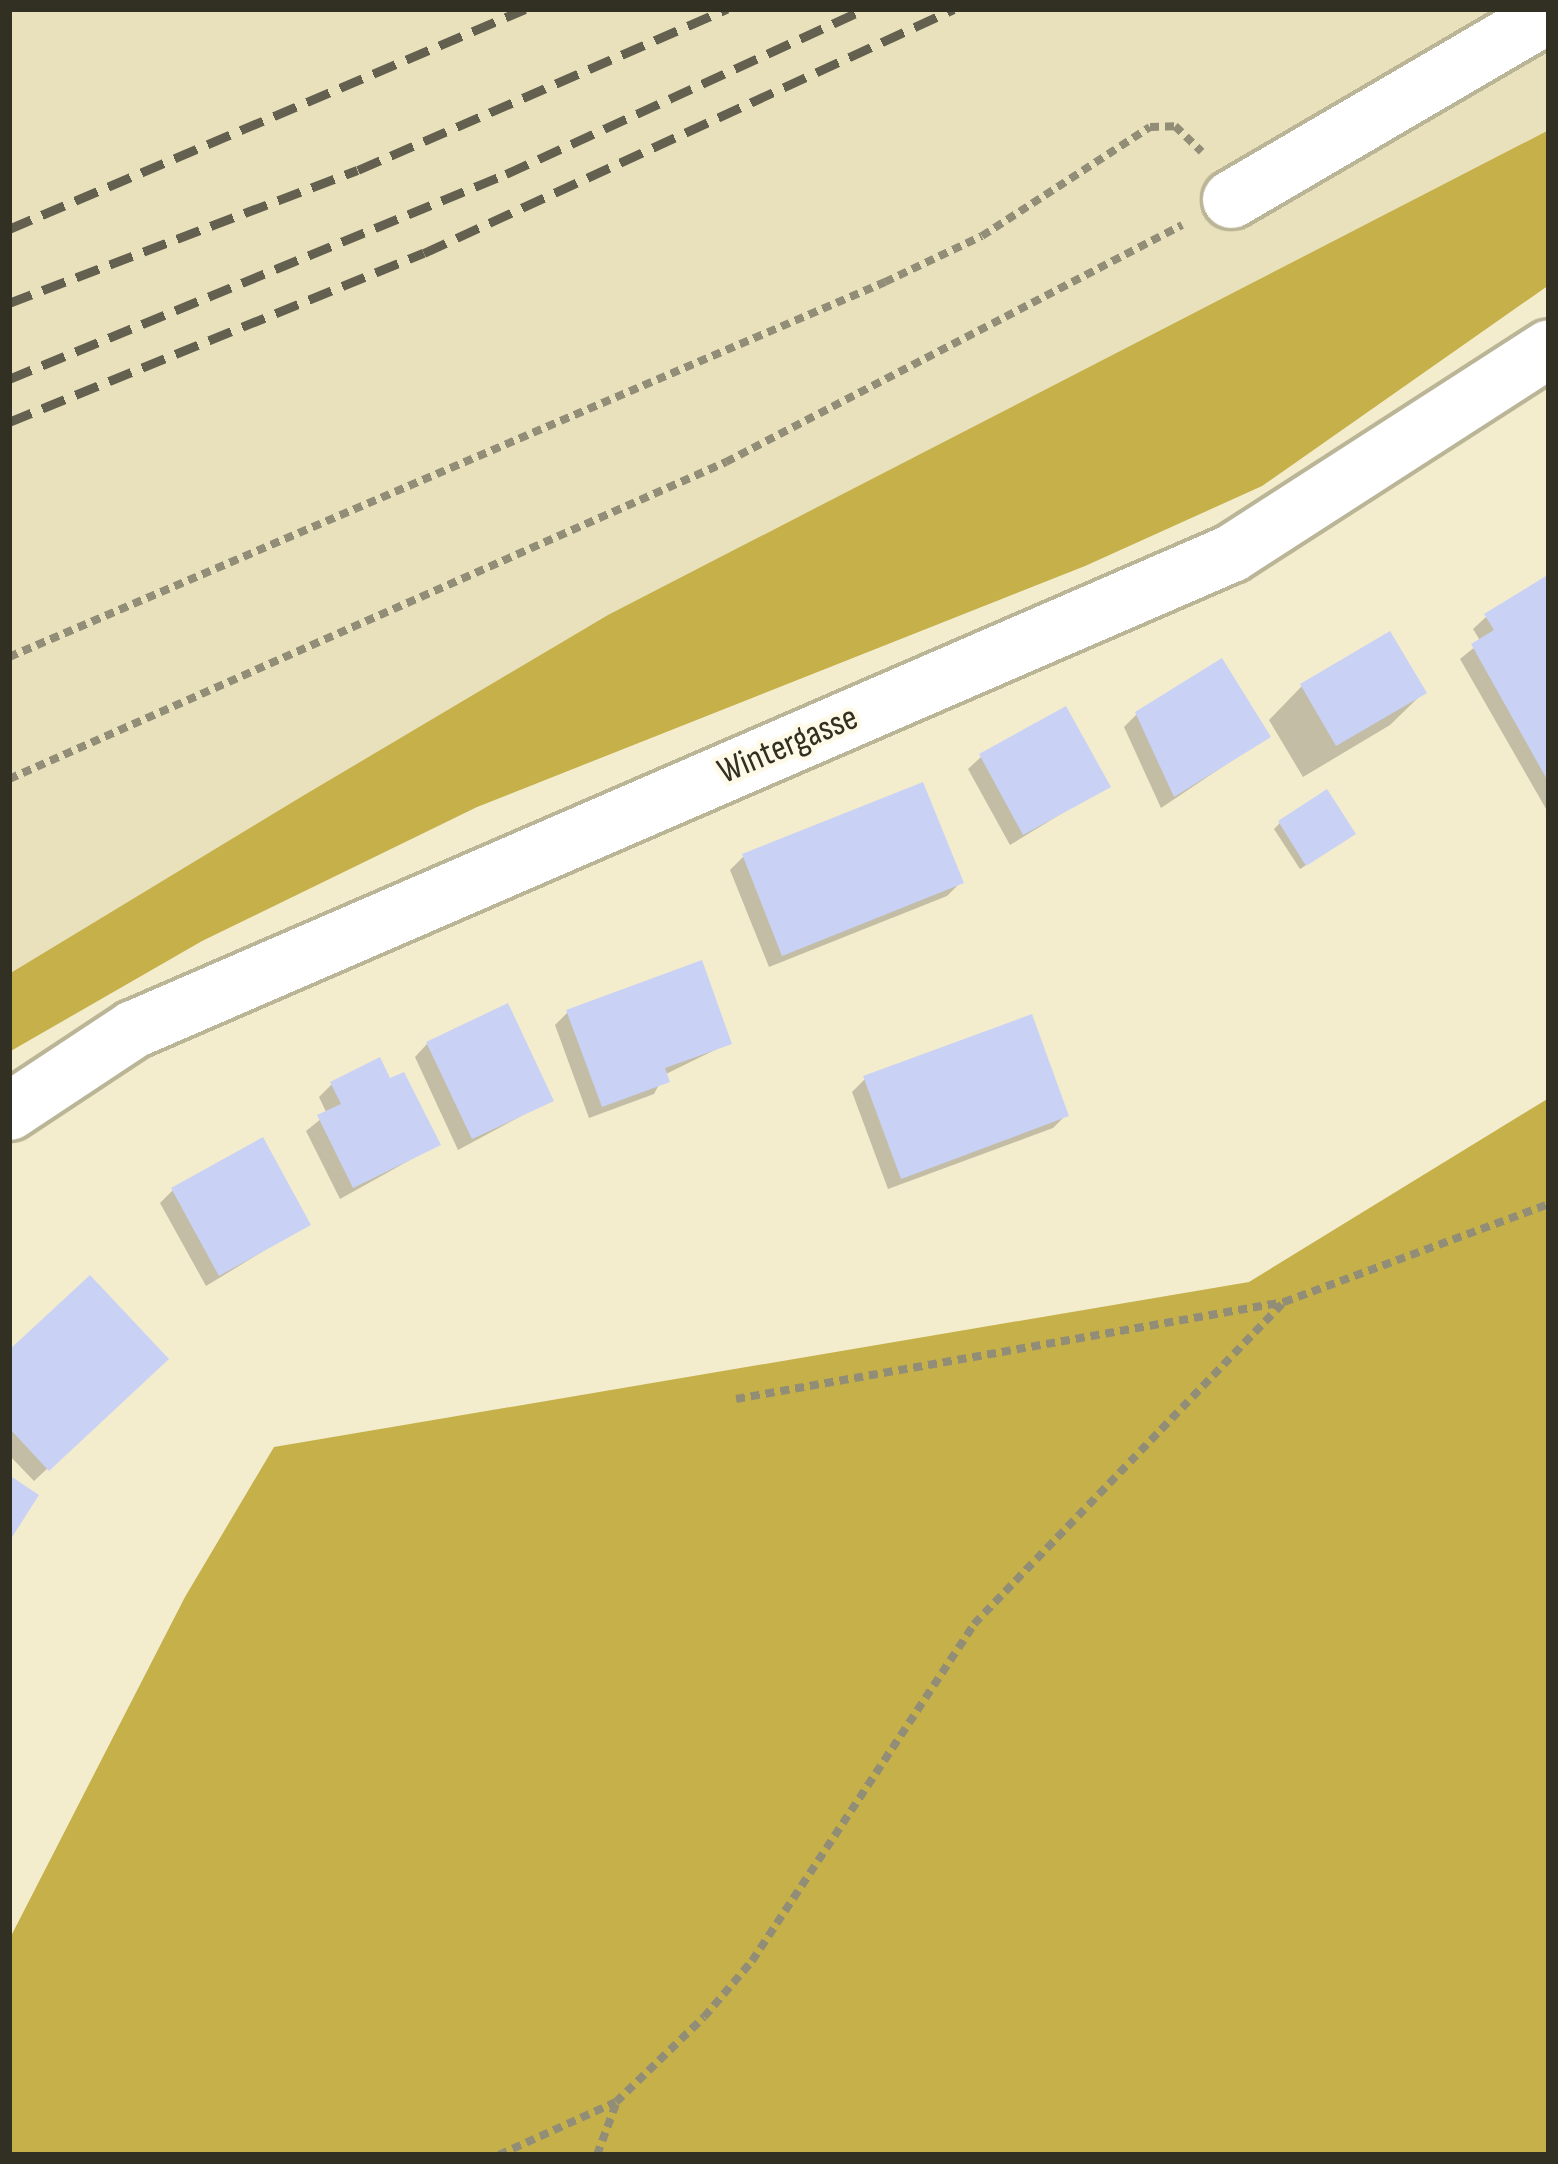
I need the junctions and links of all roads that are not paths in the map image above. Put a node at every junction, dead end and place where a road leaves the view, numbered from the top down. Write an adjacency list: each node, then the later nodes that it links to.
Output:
1 (1549, 13): 2 (street)
2 (1231, 199)
3 (1549, 348): 4 (street, Wintergasse)
4 (9, 1111)

